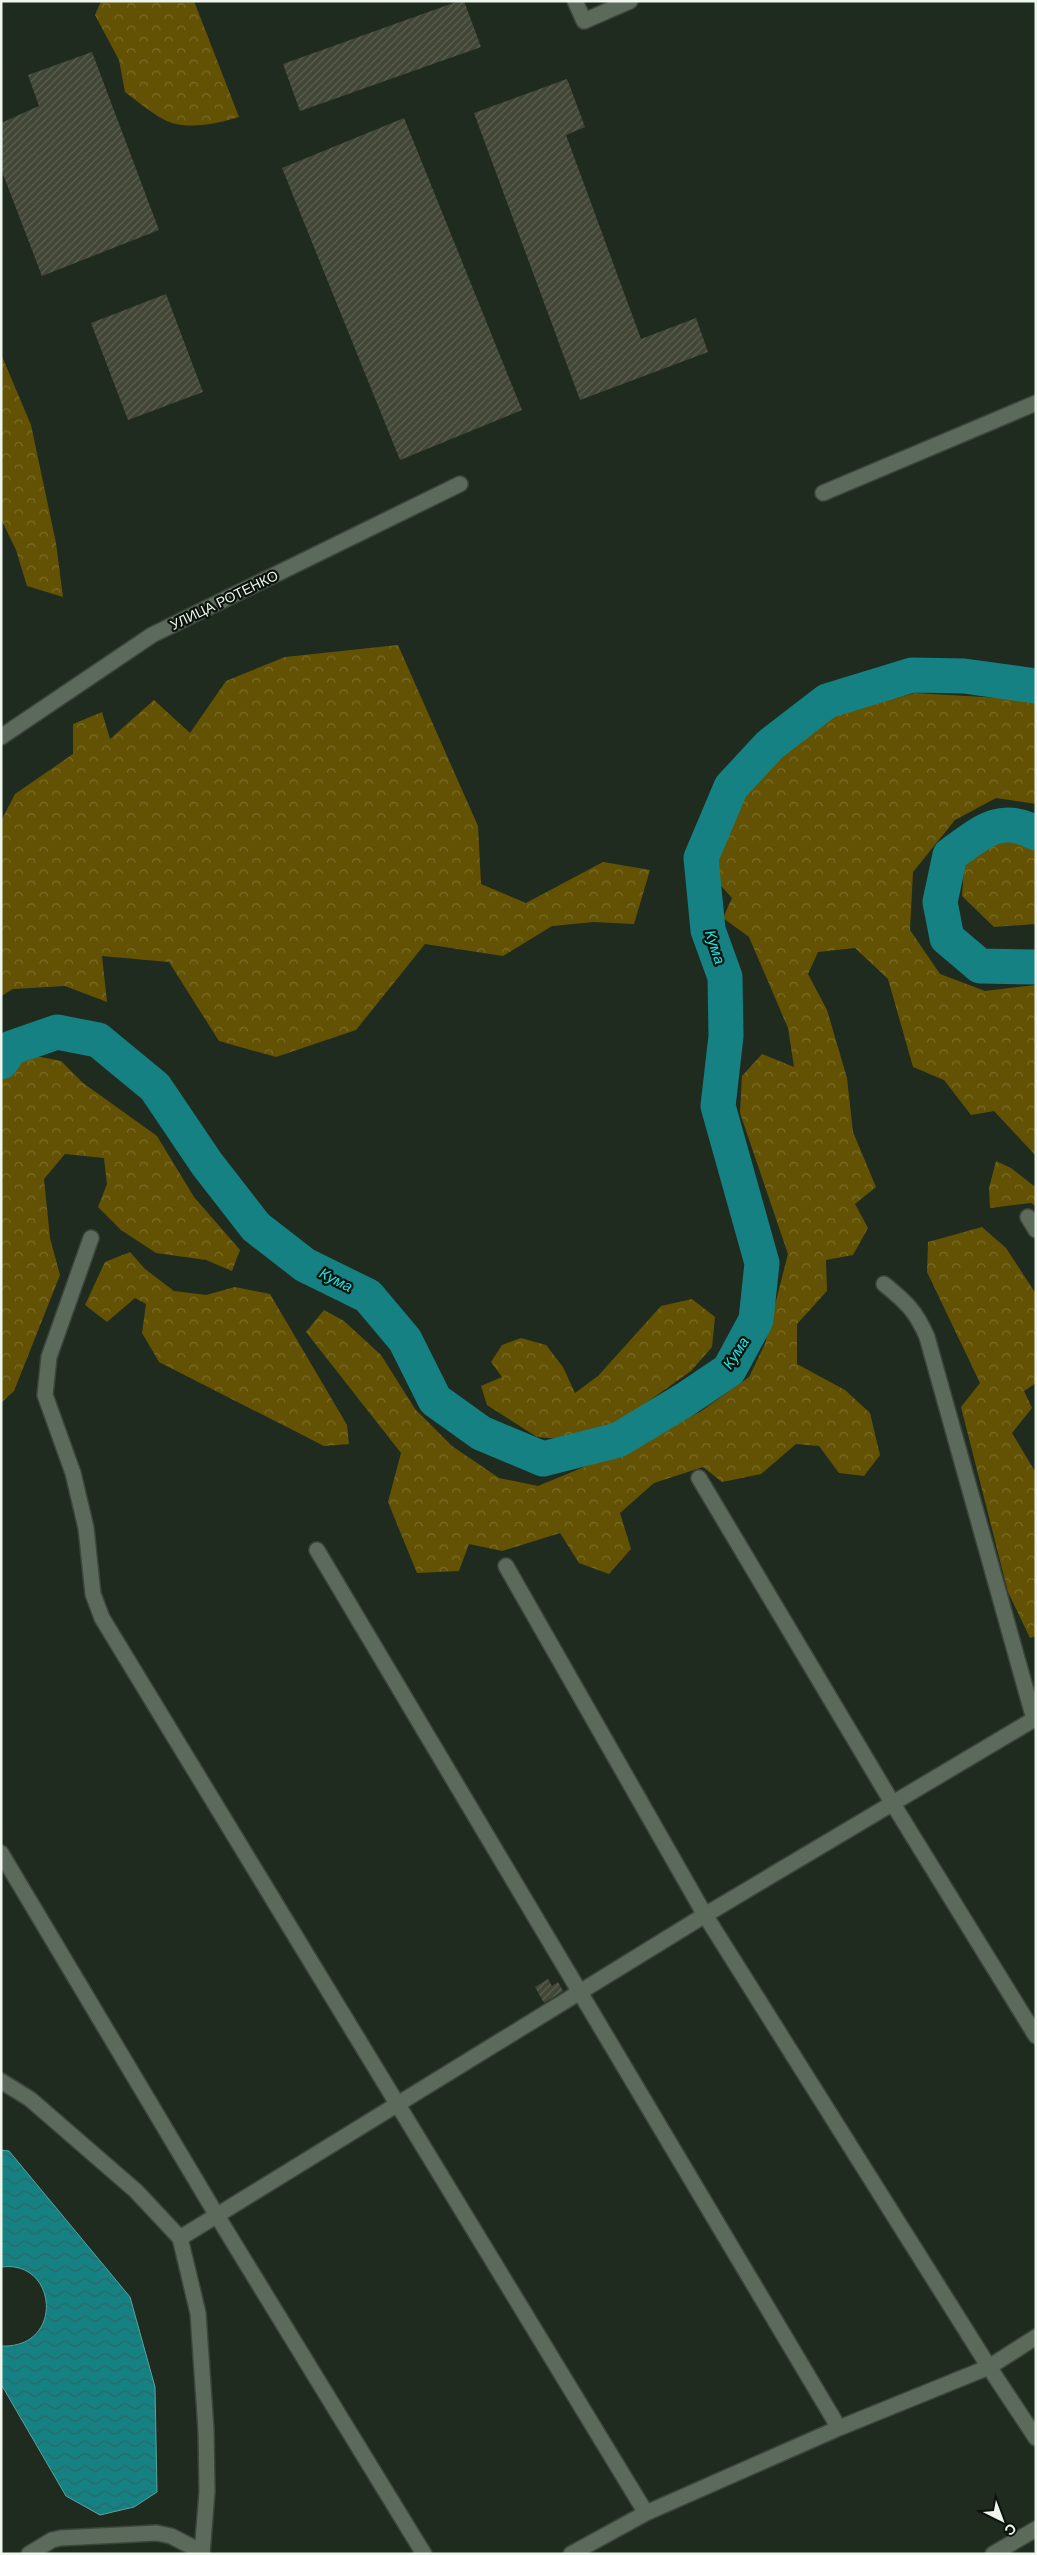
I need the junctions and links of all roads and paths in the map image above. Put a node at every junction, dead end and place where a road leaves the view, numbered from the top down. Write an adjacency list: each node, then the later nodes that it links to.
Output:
1 (575, 1): 2 (street)
2 (630, 1)
3 (1036, 403): 5 (street)
4 (460, 484): 6 (street, УЛИЦА РОТЕНКО)
5 (824, 493)
6 (1, 737)
7 (1028, 1217): 8 (street)
8 (1036, 1230)
9 (91, 1238): 21 (street)
10 (884, 1284): 14 (street)
11 (699, 1478): 15 (street)
12 (318, 1550): 18 (street)
13 (506, 1566): 17 (street)
14 (1035, 1719): 15 (street)
15 (893, 1804): 17 (street); 19 (street)
16 (1, 1853): 22 (street)
17 (706, 1915): 18 (street); 25 (street)
18 (580, 1992): 21 (street); 26 (street)
19 (1036, 2036)
20 (1, 2081): 23 (street)
21 (398, 2104): 22 (street); 28 (street)
22 (216, 2214): 23 (street); 32 (street)
23 (180, 2238): 30 (street)
24 (1036, 2337): 25 (street)
25 (988, 2367): 26 (street); 27 (street)
26 (840, 2428): 28 (street)
27 (1036, 2438)
28 (646, 2513): 33 (street)
29 (1036, 2529): 34 (street)
30 (202, 2553): 31 (street)
31 (28, 2554)
32 (424, 2554)
33 (571, 2554)
34 (993, 2554)

